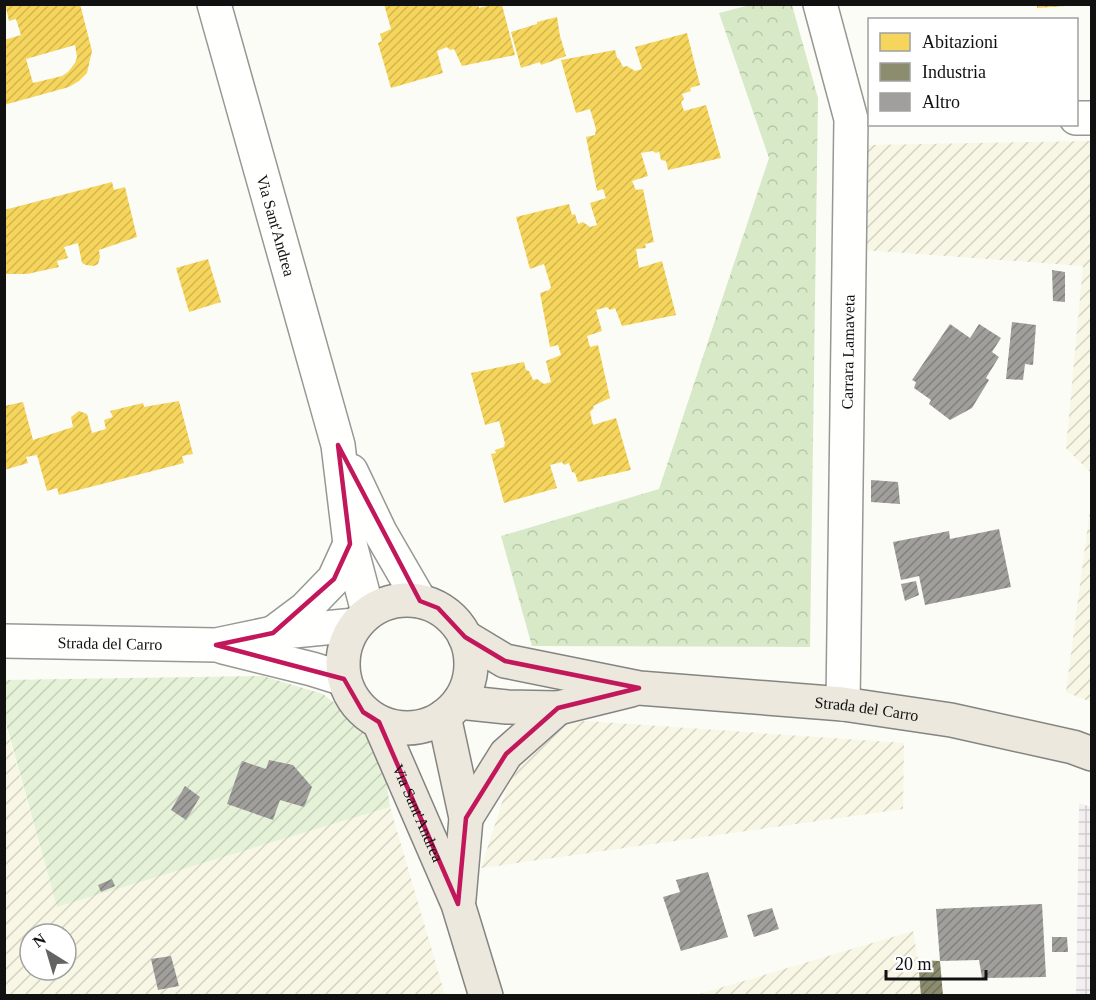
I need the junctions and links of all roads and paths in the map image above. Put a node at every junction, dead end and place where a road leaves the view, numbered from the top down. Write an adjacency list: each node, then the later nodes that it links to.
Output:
1 (214, 4): 4 (street, Via Sant'Andrea)
2 (820, 4): 3 (street, Carrara Lamaveta)
3 (860, 119): 14 (street, Carrara Lamaveta)
4 (338, 445): 5 (street, Via Sant'Andrea); 6 (street, Via Sant'Andrea)
5 (350, 544): 7 (street, Via Sant'Andrea); 8 (street, Strada del Carro)
6 (420, 601): 7 (main road); 9 (main road)
7 (362, 618): 8 (street, Strada del Carro); 12 (main road, Via Sant'Andrea)
8 (273, 633): 11 (street, Strada del Carro)
9 (465, 637): 13 (main road, Strada del Carro); 16 (main road)
10 (4, 641): 11 (street, Strada del Carro)
11 (216, 645): 12 (street, Strada del Carro)
12 (344, 679): 17 (main road, Via Sant'Andrea)
13 (639, 688): 14 (main road, Strada del Carro); 15 (main road, Strada del Carro)
14 (843, 704): 18 (main road, Strada del Carro)
15 (558, 708): 16 (main road, Strada del Carro); 19 (main road)
16 (452, 709): 17 (main road, Via Sant'Andrea); 19 (main road, Via Sant'Andrea)
17 (379, 722): 20 (main road, Via Sant'Andrea)
18 (1092, 754)
19 (466, 818): 20 (main road, Via Sant'Andrea)
20 (458, 904): 21 (main road, Via Sant'Andrea)
21 (486, 996)

